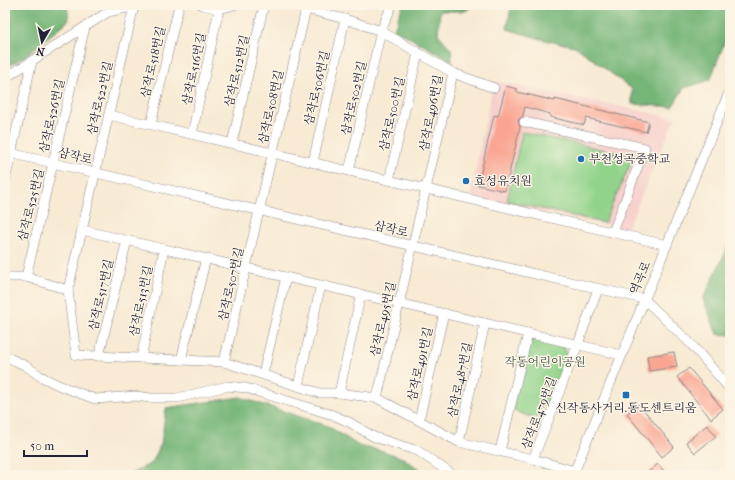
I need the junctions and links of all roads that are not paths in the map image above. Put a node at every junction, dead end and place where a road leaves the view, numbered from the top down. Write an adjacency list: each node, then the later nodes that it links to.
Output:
1 (179, 5): 21 (street, 삼작로518번길)
2 (202, 5): 8 (street)
3 (234, 5): 8 (street)
4 (264, 5): 23 (street, 삼작로512번길)
5 (290, 5): 9 (street, 삼작로496번길)
6 (392, 5): 12 (street, 삼작로502번길)
7 (137, 6): 11 (street); 19 (street, 삼작로522번길)
8 (219, 9): 22 (street, 삼작로516번길)
9 (306, 9): 10 (street, 삼작로496번길); 25 (street, 삼작로508번길)
10 (345, 19): 12 (street, 삼작로496번길); 26 (street, 삼작로506번길)
11 (85, 26): 14 (street); 27 (street, 삼작로526번길)
12 (382, 31): 13 (street, 삼작로496번길); 28 (street, 삼작로502번길)
13 (418, 52): 15 (street, 삼작로496번길); 30 (street, 삼작로500번길)
14 (32, 60): 16 (street); 24 (street)
15 (453, 73): 17 (street); 32 (street, 삼작로496번길)
16 (5, 78)
17 (494, 88)
18 (730, 90): 37 (street, 역곡로)
19 (109, 115): 21 (street); 29 (street, 삼작로522번길)
20 (524, 122): 35 (street)
21 (151, 124): 22 (street)
22 (192, 134): 23 (street)
23 (232, 143): 25 (street)
24 (8, 152): 27 (street, 삼작로); 31 (street)
25 (272, 153): 26 (street); 33 (street, 삼작로508번길)
26 (313, 162): 28 (street)
27 (54, 163): 29 (street, 삼작로); 43 (street, 삼작로525번길)
28 (349, 171): 30 (street)
29 (95, 173): 33 (street, 삼작로); 34 (street, 삼작로522번길)
30 (389, 180): 32 (street)
31 (5, 181)
32 (427, 189): 35 (street); 38 (street, 삼작로496번길)
33 (260, 211): 38 (street, 삼작로); 41 (street, 삼작로507번길)
34 (82, 230): 36 (street); 47 (street, 삼작로522번길)
35 (613, 232): 37 (street)
36 (127, 240): 39 (street); 57 (street, 삼작로517번길)
37 (667, 245): 49 (street, 역곡로)
38 (413, 246): 46 (street, 삼작로); 50 (street, 삼작로495번길)
39 (164, 249): 40 (street); 58 (street, 삼작로513번길)
40 (206, 258): 41 (street); 59 (street)
41 (247, 268): 44 (street); 60 (street, 삼작로507번길)
42 (5, 276): 43 (street)
43 (26, 277): 47 (street)
44 (286, 277): 45 (street); 61 (street)
45 (321, 285): 48 (street); 62 (street)
46 (598, 289): 49 (street, 삼작로); 54 (street, 삼작로479번길)
47 (68, 290): 57 (street)
48 (362, 294): 50 (street); 64 (street)
49 (644, 299): 55 (street, 역곡로); 63 (street)
50 (400, 303): 51 (street); 65 (street, 삼작로495번길)
51 (444, 313): 52 (street); 66 (street, 삼작로491번길)
52 (485, 323): 53 (street); 67 (street, 삼작로487번길)
53 (528, 333): 54 (street); 68 (street)
54 (578, 344): 55 (street); 69 (street, 삼작로479번길)
55 (622, 355): 70 (street, 역곡로)
56 (5, 356): 71 (street)
57 (100, 356): 58 (street)
58 (141, 358): 59 (street)
59 (181, 360): 60 (street)
60 (224, 362): 61 (street)
61 (262, 374): 62 (street)
62 (298, 386): 64 (street)
63 (730, 389)
64 (339, 393): 65 (street)
65 (377, 398): 66 (street, 삼작로479번길)
66 (419, 420): 67 (street, 삼작로479번길)
67 (459, 442): 68 (street, 삼작로479번길)
68 (500, 452): 69 (street, 삼작로479번길)
69 (533, 459): 70 (street)
70 (574, 473)
71 (453, 475)

